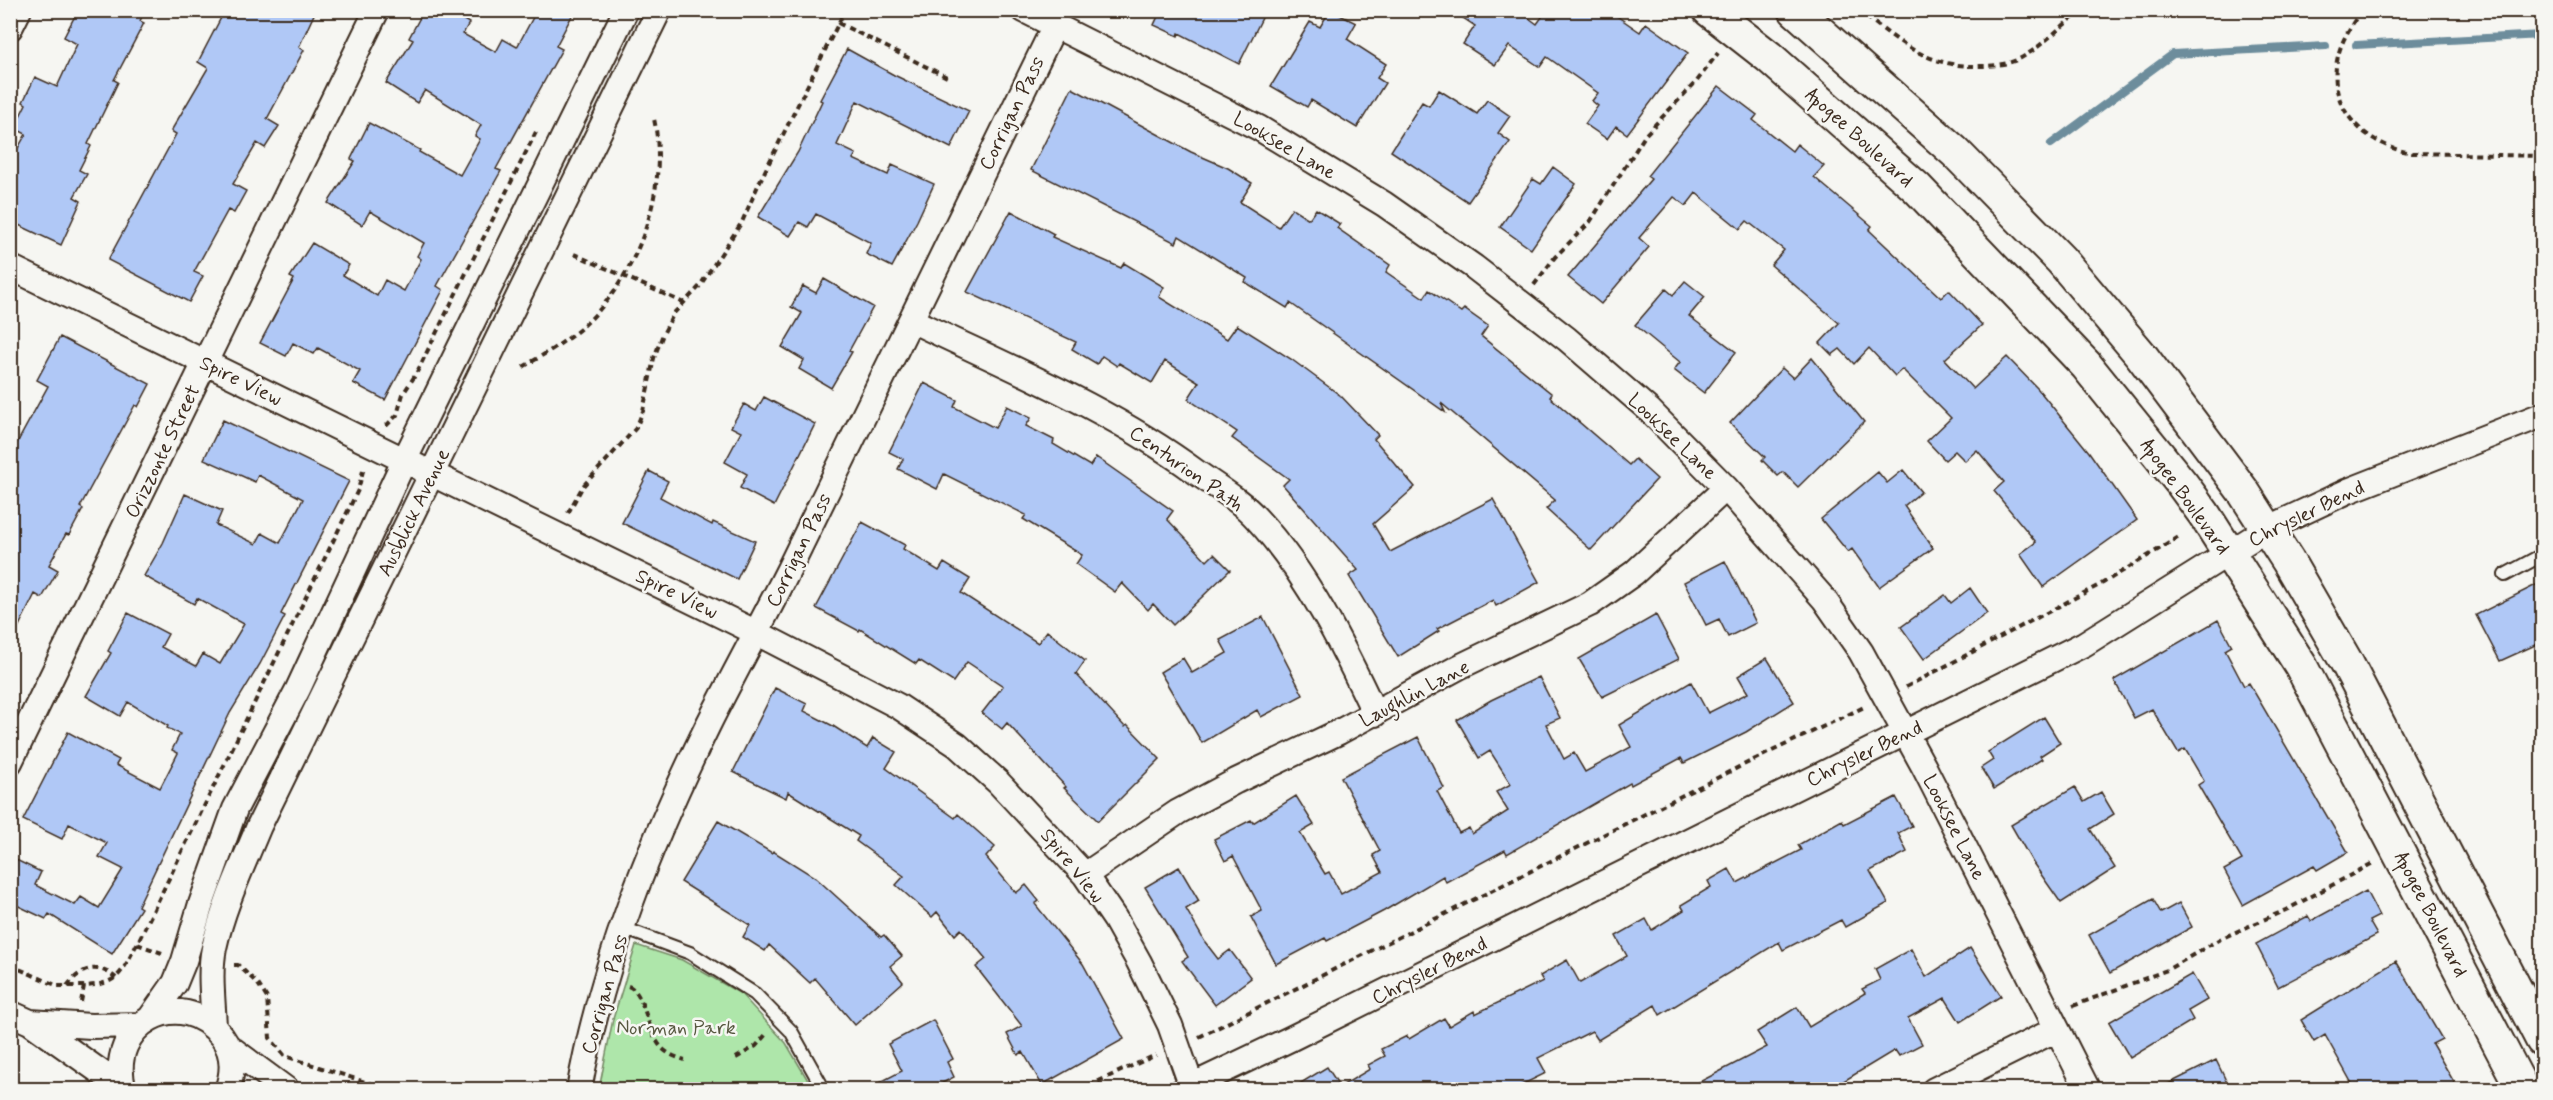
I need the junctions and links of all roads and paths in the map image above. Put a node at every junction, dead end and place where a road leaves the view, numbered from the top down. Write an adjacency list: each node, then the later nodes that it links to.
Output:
1 (19, 10): 14 (street)
2 (377, 10): 26 (street, Orizzonte Street)
3 (626, 10): 30 (street, Ausblick Avenue)
4 (659, 10): 32 (street, Ausblick Avenue)
5 (845, 10): 12 (path)
6 (1024, 10): 13 (street, Looksee Lane)
7 (1709, 10): 37 (street, Apogee Boulevard)
8 (1795, 10): 35 (street, Apogee Boulevard)
9 (1858, 10): 10 (path)
10 (2084, 10)
11 (2361, 10): 19 (path)
12 (838, 23): 16 (path); 24 (path)
13 (1055, 25): 25 (street, Corrigan Pass); 33 (street, Looksee Lane)
14 (10, 28)
15 (1718, 53): 23 (path)
16 (947, 77)
17 (654, 118): 22 (path)
18 (538, 128): 29 (path)
19 (2542, 156)
20 (574, 254): 22 (path)
21 (10, 267): 26 (street, Spire View)
22 (622, 275): 24 (path); 27 (path)
23 (1534, 285)
24 (684, 303): 34 (path)
25 (911, 320): 40 (street, Corrigan Pass); 43 (street, Centurion Path)
26 (205, 362): 30 (street, Spire View); 45 (street, Orizzonte Street)
27 (523, 367)
28 (2542, 415): 35 (street, Chrysler Bend)
29 (385, 428)
30 (404, 461): 32 (street, Spire View); 61 (street, Ausblick Avenue)
31 (364, 468): 49 (path)
32 (432, 472): 40 (street, Spire View); 62 (street, Ausblick Avenue)
33 (1726, 488): 43 (street, Laughlin Lane); 44 (street, Looksee Lane)
34 (568, 513)
35 (2268, 529): 37 (street, Chrysler Bend); 65 (street, Apogee Boulevard)
36 (2179, 537): 41 (path)
37 (2228, 552): 44 (street, Chrysler Bend); 80 (street, Apogee Boulevard)
38 (2542, 555): 39 (lane)
39 (2505, 575)
40 (757, 633): 47 (street, Spire View); 48 (street, Corrigan Pass)
41 (1906, 687)
42 (1869, 704): 64 (path)
43 (1375, 714): 47 (street, Laughlin Lane)
44 (1906, 732): 63 (street, Looksee Lane); 70 (street, Chrysler Bend)
45 (10, 762)
46 (2373, 862): 57 (path)
47 (1085, 875): 70 (street, Spire View)
48 (623, 928): 60 (lane); 75 (street, Corrigan Pass)
49 (137, 944): 50 (path); 53 (path)
50 (165, 953)
51 (227, 965): 74 (path)
52 (10, 966): 56 (path)
53 (116, 978): 54 (path); 56 (path)
54 (84, 986): 56 (path); 58 (path)
55 (628, 986): 69 (path)
56 (67, 987)
57 (2073, 1006)
58 (80, 1009)
59 (20, 1017): 61 (street); 71 (street)
60 (780, 1020): 68 (path); 76 (lane)
61 (145, 1021): 62 (street); 71 (street, Ausblick Avenue)
62 (214, 1027): 66 (street)
63 (2057, 1029): 78 (street); 79 (street, Looksee Lane)
64 (1194, 1040)
65 (2542, 1040)
66 (229, 1047): 72 (street); 73 (street)
67 (1157, 1054): 77 (path)
68 (736, 1058)
69 (685, 1060)
70 (1189, 1088)
71 (123, 1089)
72 (227, 1089)
73 (287, 1089)
74 (390, 1089)
75 (579, 1089)
76 (824, 1089)
77 (1079, 1089)
78 (1934, 1089)
79 (2088, 1089)
80 (2523, 1089)

